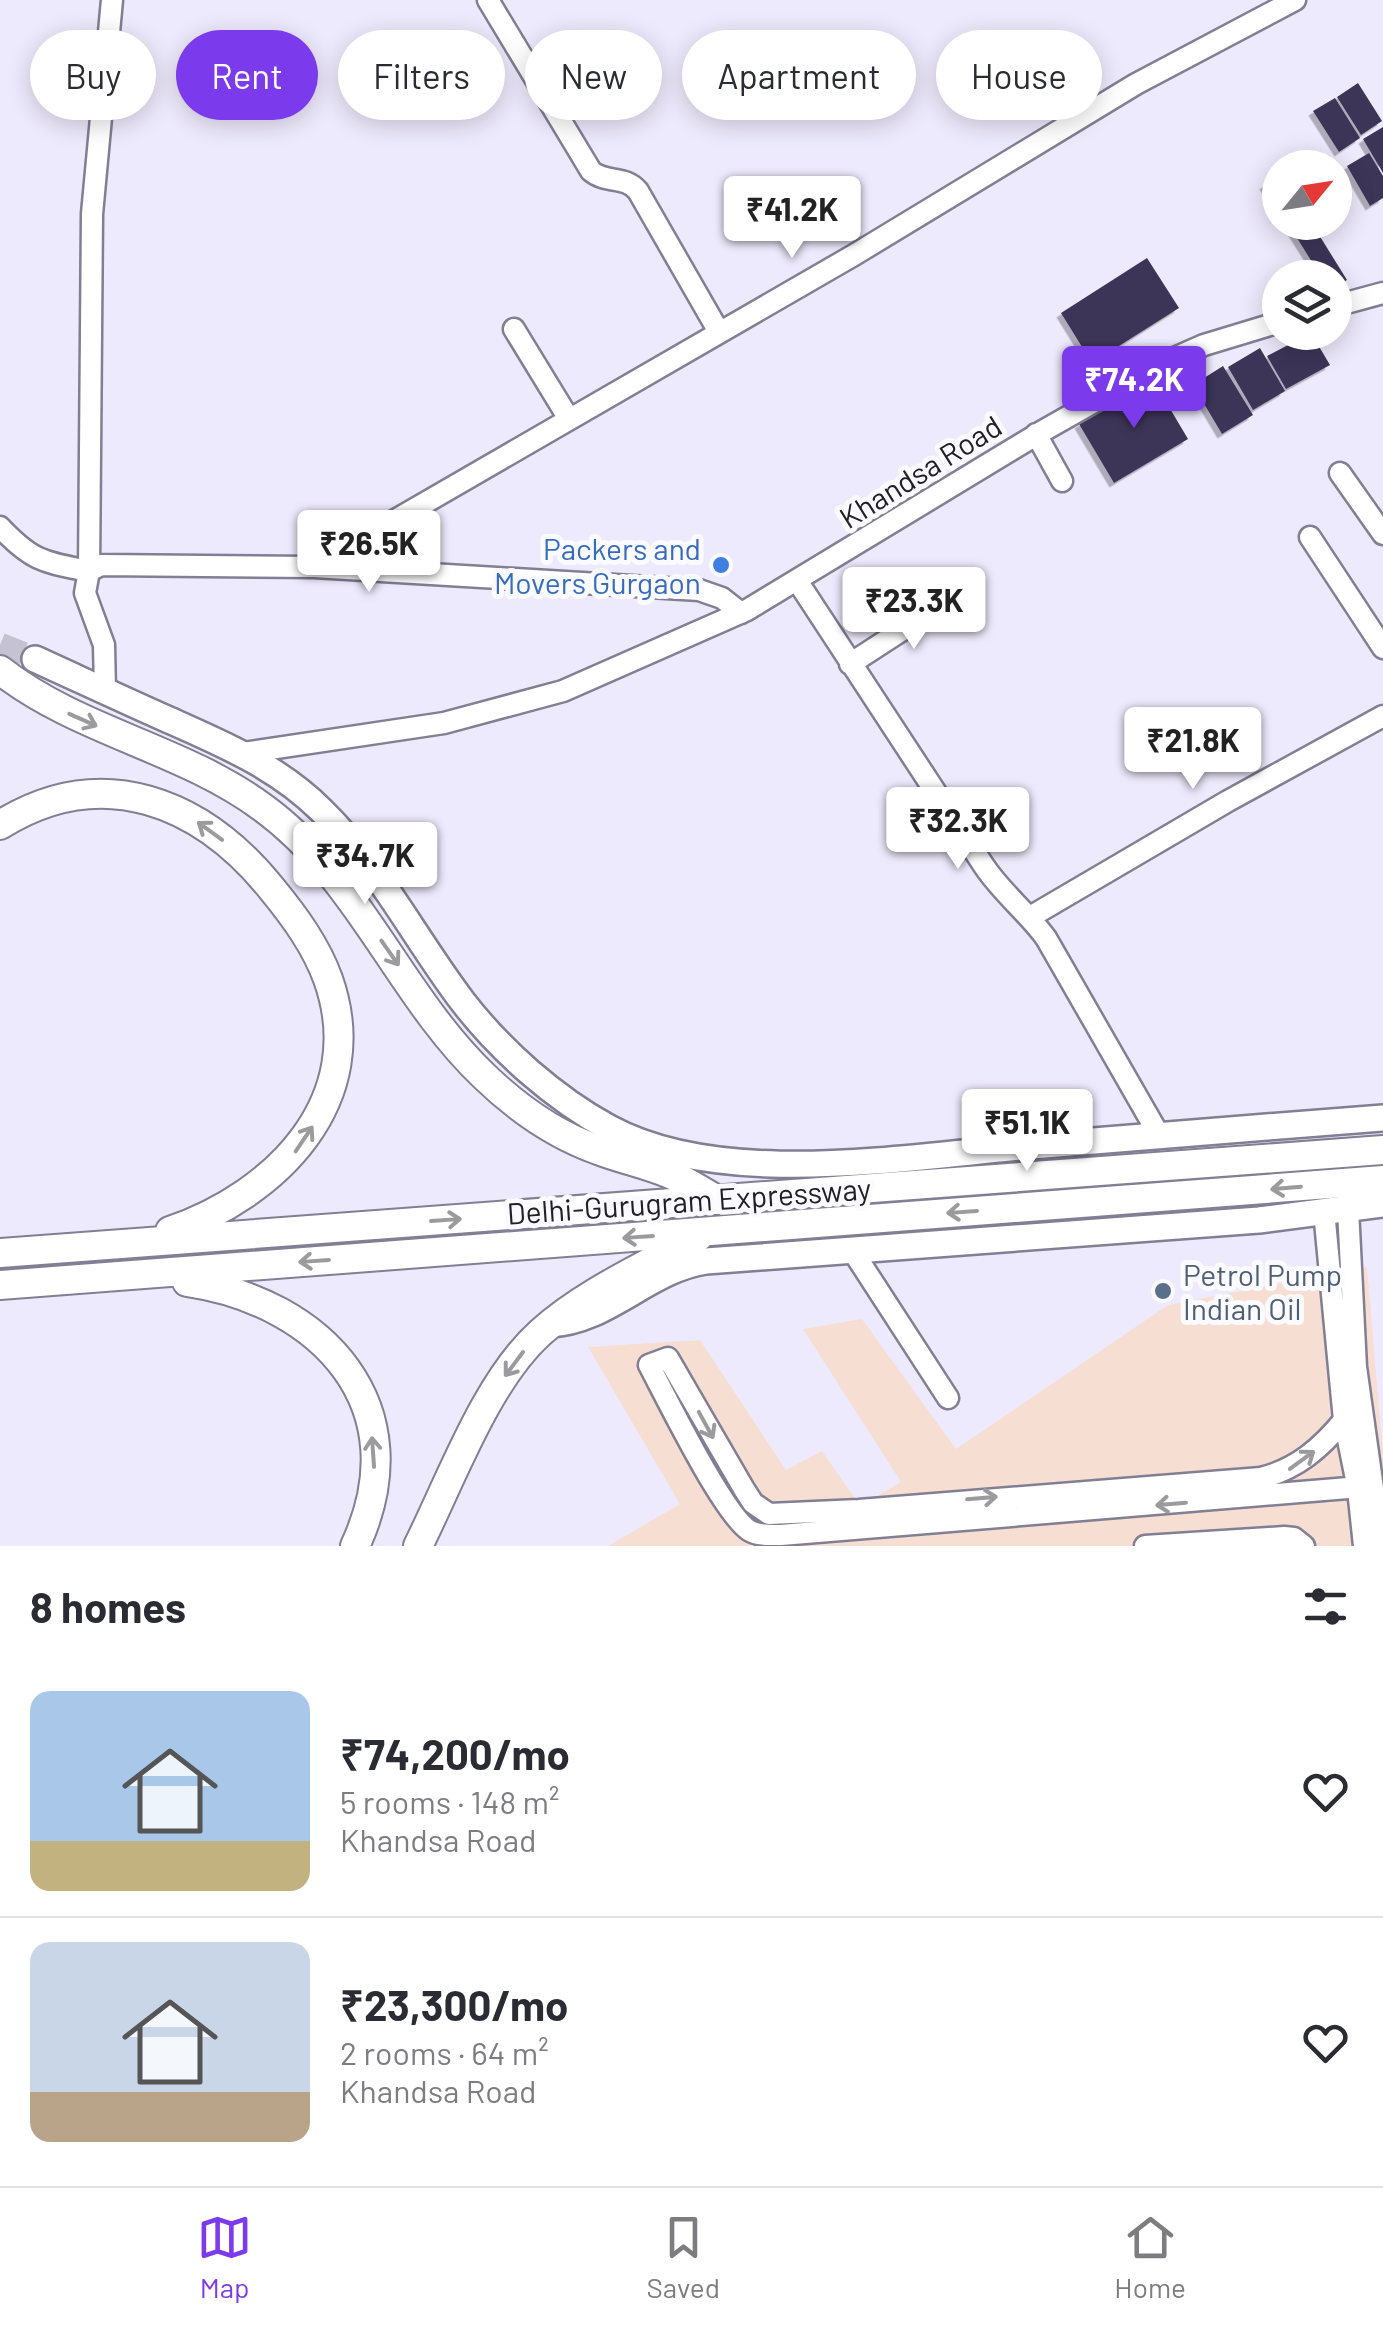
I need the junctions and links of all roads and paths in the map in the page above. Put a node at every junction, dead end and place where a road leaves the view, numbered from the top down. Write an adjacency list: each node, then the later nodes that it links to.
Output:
1 (112, 0): 17 (street)
2 (488, 0): 8 (street)
3 (1295, 0): 8 (street)
4 (1383, 294): 5 (street)
5 (1352, 302)
6 (1262, 328): 10 (street, Khandsa Road)
7 (514, 329): 9 (street)
8 (719, 332): 9 (street)
9 (569, 419): 16 (street)
10 (1036, 434): 12 (street); 18 (street, Khandsa Road)
11 (1340, 473): 14 (street)
12 (1062, 481)
13 (0, 528): 17 (street)
14 (1383, 534)
15 (1310, 538): 21 (street)
16 (314, 567): 17 (street); 20 (street)
17 (89, 571): 25 (street)
18 (798, 582): 20 (street, Khandsa Road); 23 (street)
19 (950, 599): 23 (street)
20 (741, 613): 27 (street, Khandsa Road)
21 (1383, 648)
22 (35, 659): 25 (main road)
23 (850, 664): 29 (street)
24 (0, 670): 34 (highway, one-way to 34)
25 (104, 691): 27 (main road)
26 (1383, 716): 29 (street)
27 (242, 753): 31 (main road)
28 (0, 825): 38 (highway, one-way to 28)
29 (1030, 918): 31 (street)
30 (1383, 1118): 31 (main road)
31 (1159, 1135)
32 (1383, 1150): 34 (highway, Delhi-Gurugram Expressway)
33 (1383, 1180): 37 (highway, Delhi-Gurugram Expressway, one-way to 37)
34 (718, 1200): 38 (highway, Delhi-Gurugram Expressway, one-way to 34)
35 (1383, 1204): 36 (main road)
36 (1336, 1210): 39 (main road); 45 (street); 46 (street)
37 (708, 1232): 41 (highway, Delhi-Gurugram Expressway, one-way to 41); 43 (highway)
38 (135, 1243): 40 (highway, Delhi-Gurugram Expressway)
39 (852, 1250): 43 (main road); 44 (street)
40 (0, 1253)
41 (138, 1274): 42 (highway, Delhi-Gurugram Expressway); 49 (highway, one-way to 41)
42 (0, 1285)
43 (550, 1324): 50 (highway, one-way to 50)
44 (948, 1398)
45 (1344, 1420): 46 (street); 47 (street, one-way to 45)
46 (1365, 1487): 48 (street, one-way to 48); 53 (street); 54 (street)
47 (762, 1511): 48 (street); 48 (street, one-way to 47)
48 (750, 1530)
49 (354, 1546)
50 (418, 1546)
51 (1146, 1546): 52 (street)
52 (1304, 1546)
53 (1364, 1546)
54 (1381, 1546)

